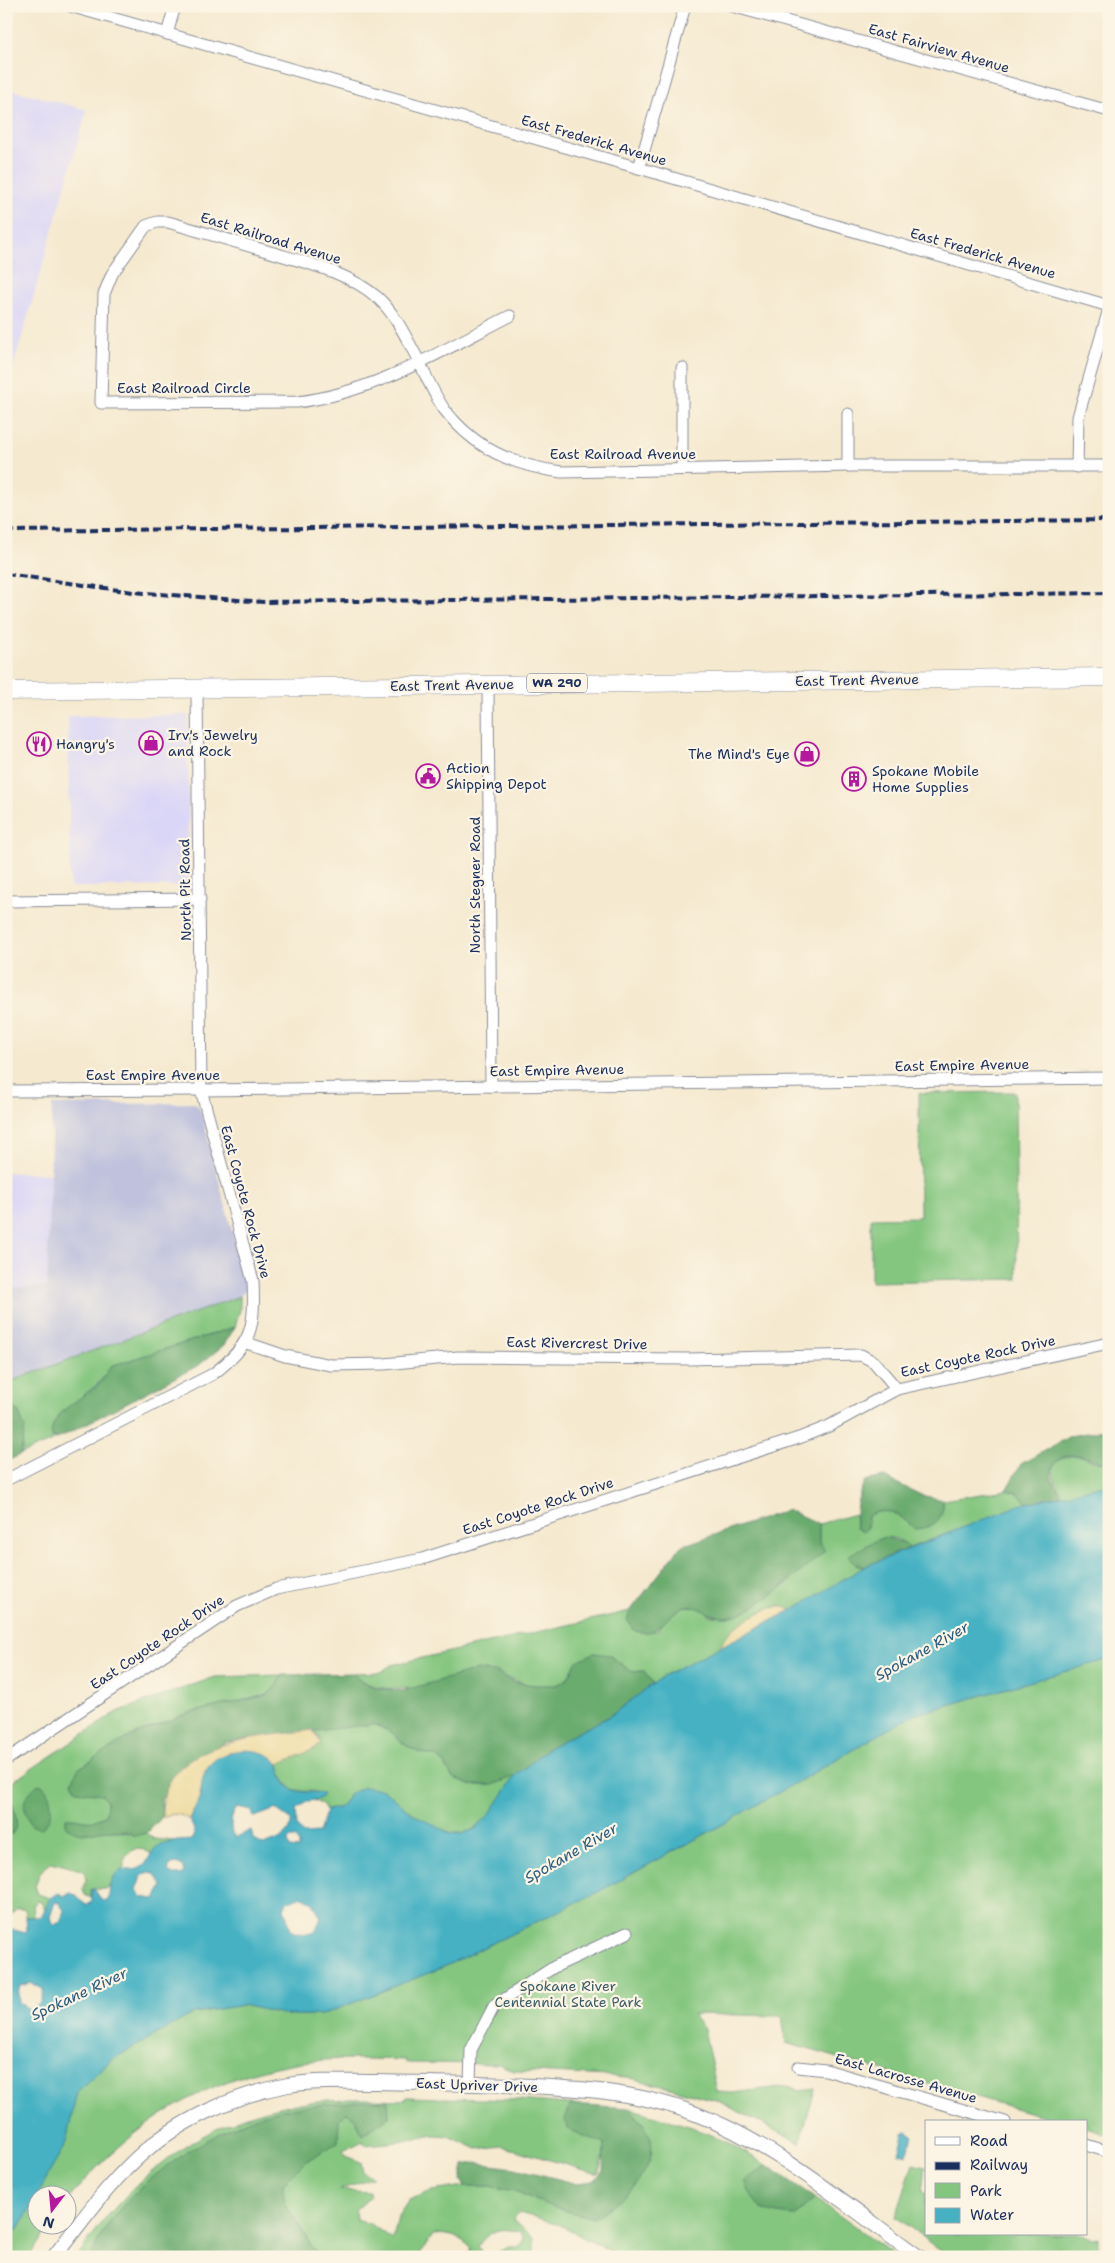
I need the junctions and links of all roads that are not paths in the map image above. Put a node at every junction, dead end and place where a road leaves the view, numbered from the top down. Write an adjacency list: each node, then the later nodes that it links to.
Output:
1 (70, 6): 5 (street, East Frederick Avenue)
2 (175, 6): 5 (street)
3 (685, 6): 7 (street)
4 (732, 6): 6 (street, East Fairview Avenue)
5 (167, 34): 7 (street, East Frederick Avenue)
6 (1109, 111)
7 (639, 168): 9 (street, East Frederick Avenue)
8 (146, 226): 11 (street, East Railroad Avenue); 11 (street, East Railroad Circle)
9 (1109, 307): 16 (street)
10 (510, 316): 11 (street)
11 (420, 362): 17 (street, East Railroad Avenue)
12 (682, 368): 17 (street)
13 (848, 414): 14 (street)
14 (848, 466): 16 (street, East Railroad Avenue); 17 (street, East Railroad Avenue)
15 (1109, 466): 16 (street, East Railroad Avenue)
16 (1076, 467)
17 (682, 469)
18 (1109, 677): 19 (main road, East Trent Avenue / WA 290)
19 (488, 684): 20 (main road, East Trent Avenue / WA 290); 25 (street, North Stegner Road)
20 (197, 689): 21 (main road, East Trent Avenue / WA 290); 22 (street, North Pit Road)
21 (6, 691)
22 (200, 899): 23 (street); 26 (street, North Pit Road)
23 (6, 901)
24 (1109, 1078): 25 (street, East Empire Avenue)
25 (491, 1086): 26 (street, East Empire Avenue)
26 (201, 1090): 27 (street, East Empire Avenue); 28 (street, East Coyote Rock Drive)
27 (6, 1091)
28 (247, 1343): 30 (street, East Rivercrest Drive); 31 (street, East Coyote Rock Drive)
29 (1109, 1343): 30 (street, East Coyote Rock Drive)
30 (897, 1389): 32 (street, East Coyote Rock Drive)
31 (6, 1480)
32 (6, 1760)
33 (627, 1933): 35 (street)
34 (798, 2067): 36 (street, East Lacrosse Avenue)
35 (470, 2084): 39 (street, East Upriver Drive); 40 (street, East Upriver Drive)
36 (998, 2120)
37 (1088, 2146): 38 (street)
38 (1109, 2152)
39 (54, 2257)
40 (918, 2257)

